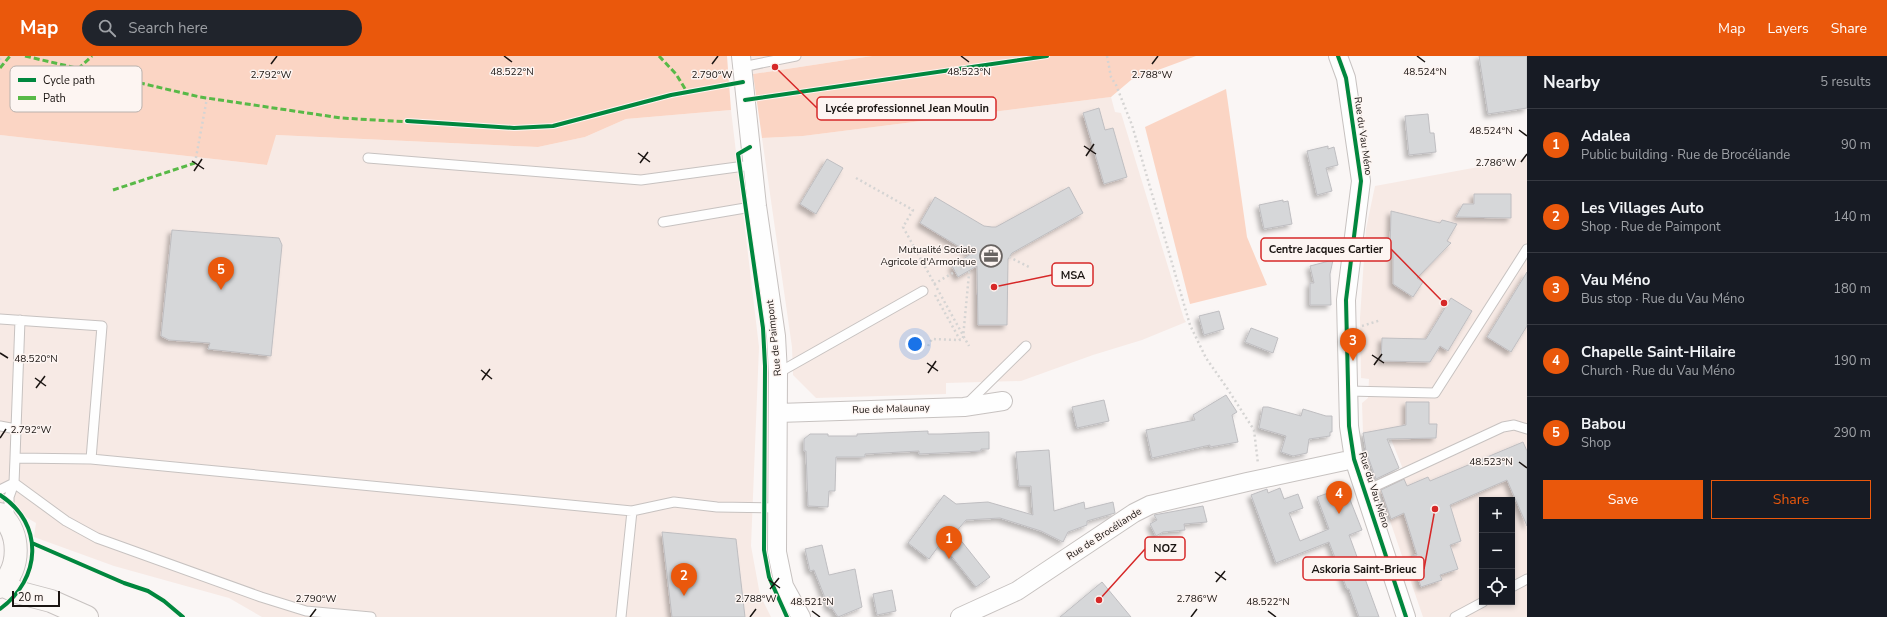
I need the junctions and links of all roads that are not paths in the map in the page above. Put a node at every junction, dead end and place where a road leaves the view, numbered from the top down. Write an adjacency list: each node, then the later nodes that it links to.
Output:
1 (796, 56): 3 (lane)
2 (1338, 56): 14 (street, Rue du Vau Méno)
3 (741, 62): 5 (street, Rue de Paimpont)
4 (368, 158): 5 (lane)
5 (752, 165): 6 (street, Rue de Paimpont)
6 (757, 206): 7 (lane); 13 (street, Rue de Paimpont)
7 (663, 222)
8 (1527, 249): 14 (lane)
9 (923, 290): 13 (lane)
10 (0, 319): 11 (lane)
11 (20, 320): 20 (lane); 22 (lane)
12 (1026, 346): 16 (lane)
13 (778, 373): 17 (street, Rue de Paimpont)
14 (1348, 391): 23 (street, Rue du Vau Méno)
15 (1003, 401): 16 (street, Rue de Malaunay)
16 (964, 406): 17 (street, Rue de Malaunay)
17 (778, 413): 27 (street, Rue de Paimpont)
18 (0, 426): 20 (lane)
19 (1527, 429): 26 (lane)
20 (16, 430): 21 (lane)
21 (15, 458): 22 (lane); 24 (lane)
22 (91, 459): 28 (lane)
23 (1354, 459): 26 (street, Rue du Vau Méno); 38 (street, Rue de Brocéliande)
24 (14, 483): 25 (lane); 29 (lane); 35 (lane)
25 (0, 490)
26 (1365, 491): 39 (street, Rue du Vau Méno)
27 (777, 508): 28 (lane); 37 (street, Rue de Paimpont)
28 (632, 511): 36 (lane)
29 (4, 519): 32 (main road)
30 (1527, 579): 31 (lane)
31 (1515, 585)
32 (1, 586): 34 (main road)
33 (1479, 604): 40 (lane)
34 (86, 617)
35 (372, 617)
36 (621, 617)
37 (801, 617)
38 (960, 617)
39 (1406, 617)
40 (1455, 617)

